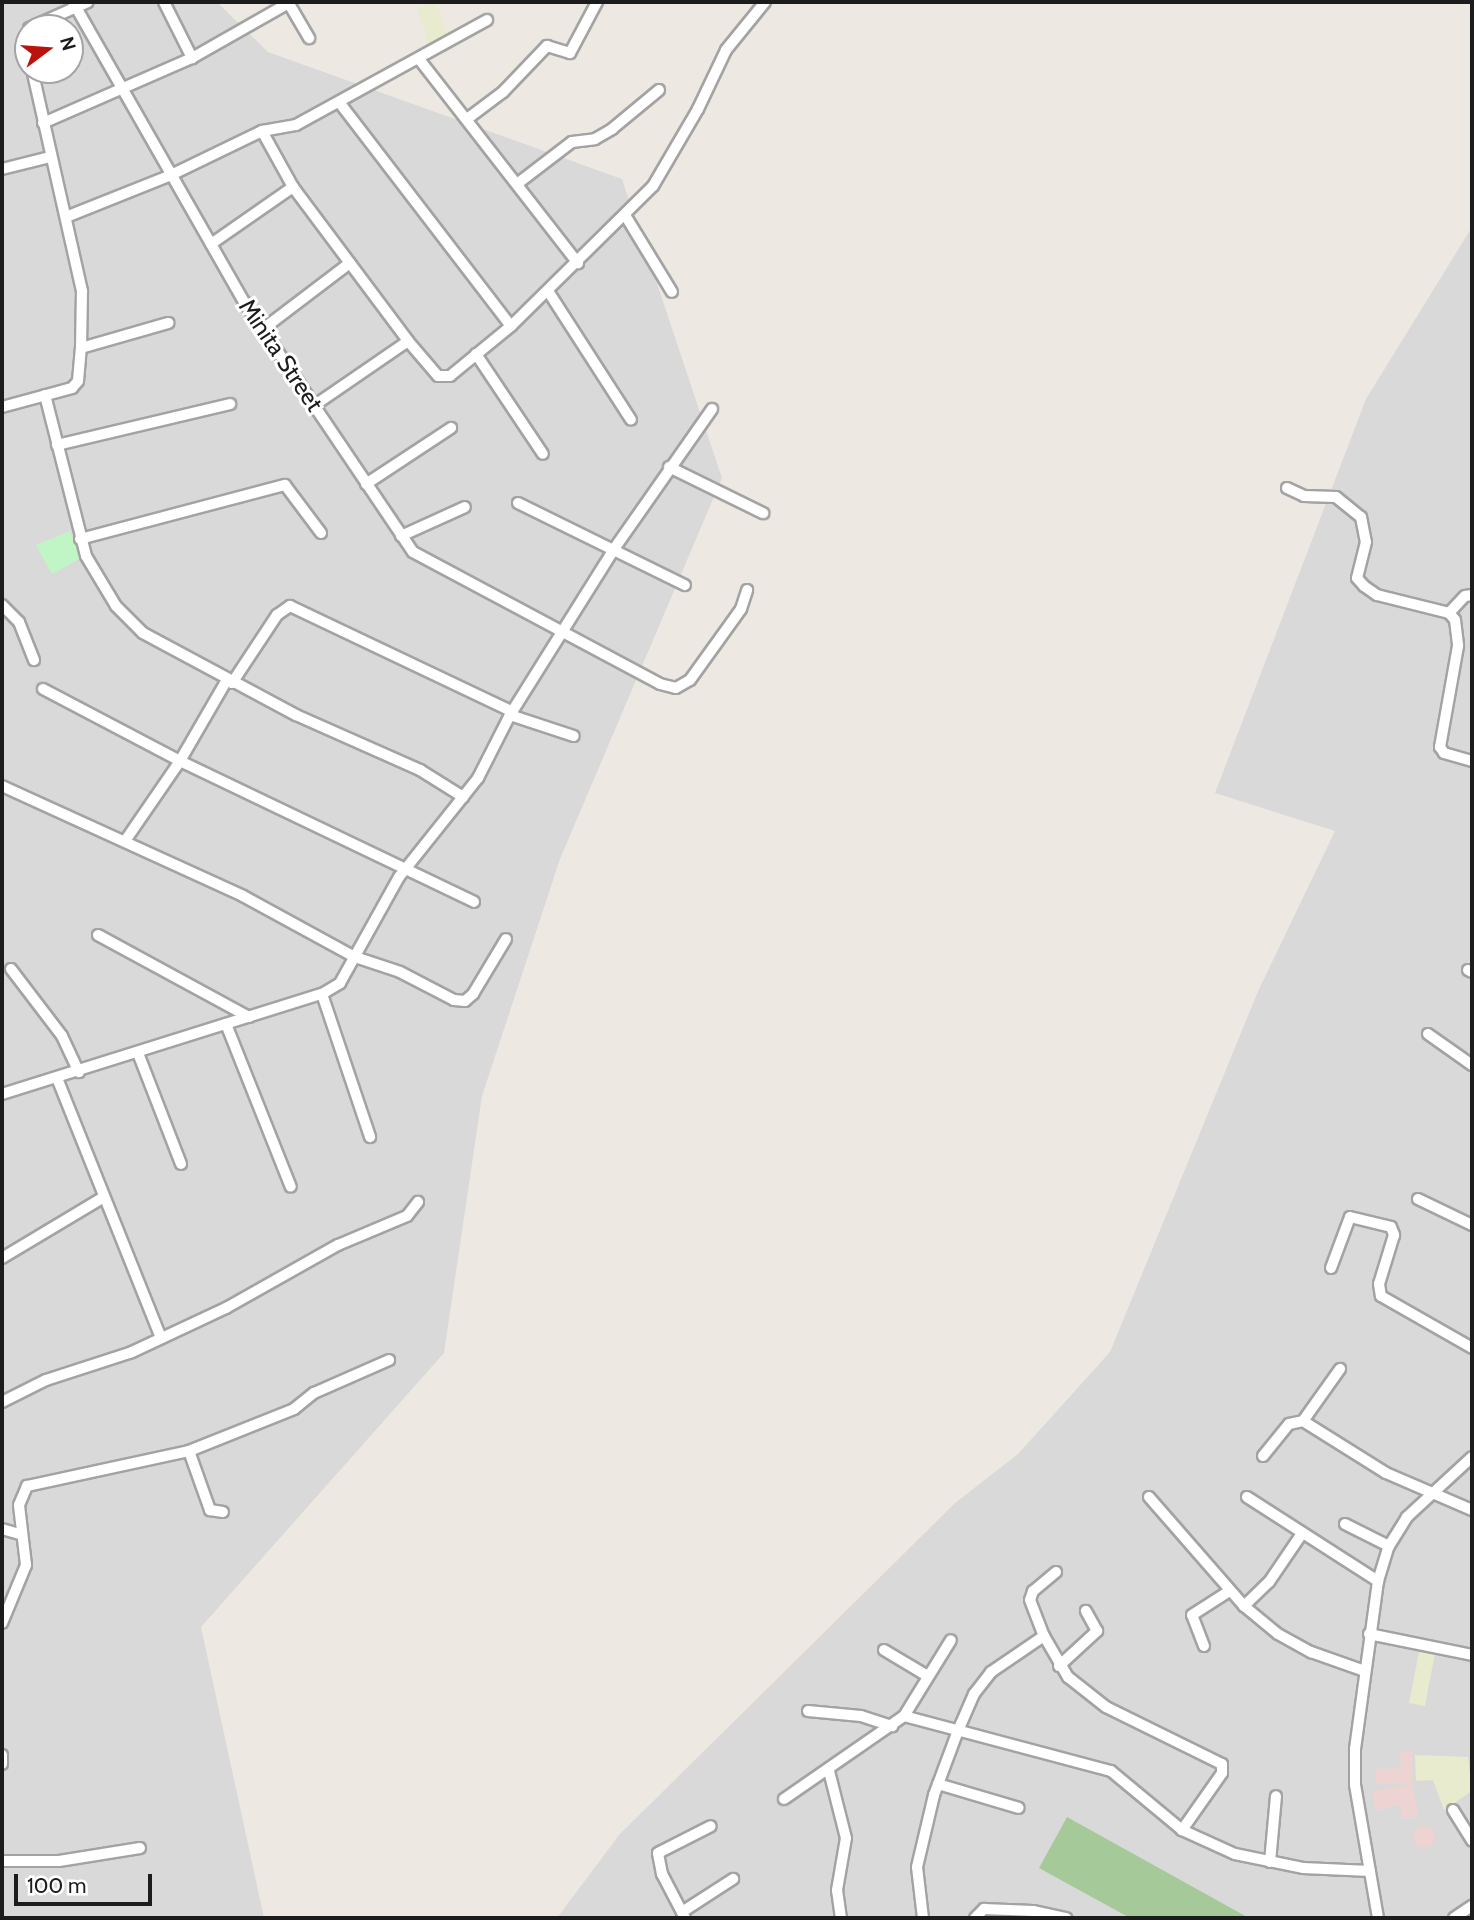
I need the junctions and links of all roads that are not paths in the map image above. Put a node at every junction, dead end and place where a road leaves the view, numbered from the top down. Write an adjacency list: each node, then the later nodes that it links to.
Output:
1 (88, 2): 6 (street)
2 (164, 2): 10 (street)
3 (597, 2): 16 (street)
4 (765, 2): 24 (street)
5 (288, 3): 9 (street); 10 (street)
6 (74, 5): 7 (street); 14 (street, Minita Street)
7 (56, 14)
8 (487, 20): 11 (street)
9 (309, 38)
10 (192, 58): 14 (street)
11 (419, 59): 15 (street); 16 (street)
12 (35, 84): 17 (street)
13 (659, 90): 22 (street)
14 (125, 91): 17 (street); 21 (street, Minita Street)
15 (339, 102): 18 (street); 32 (street)
16 (467, 119): 22 (street)
17 (43, 123): 19 (street)
18 (262, 131): 21 (street); 23 (street)
19 (50, 157): 20 (street); 25 (street)
20 (2, 169)
21 (171, 175): 25 (street); 26 (street, Minita Street)
22 (517, 184): 28 (street)
23 (293, 187): 26 (street); 27 (street)
24 (625, 215): 28 (street); 30 (street)
25 (66, 217): 35 (street)
26 (211, 244): 33 (street, Minita Street)
27 (350, 263): 33 (street); 34 (street)
28 (578, 263): 29 (street)
29 (548, 291): 32 (street); 42 (street)
30 (672, 292)
31 (168, 323): 35 (street)
32 (511, 326): 36 (street)
33 (263, 329): 39 (street, Minita Street)
34 (408, 341): 36 (street); 39 (street)
35 (81, 348): 37 (street)
36 (476, 354): 45 (street)
37 (45, 395): 40 (street); 44 (street)
38 (230, 404): 44 (street)
39 (315, 405): 47 (street, Minita Street)
40 (2, 407)
41 (712, 409): 46 (street)
42 (631, 420)
43 (451, 428): 47 (street)
44 (57, 445): 54 (street)
45 (543, 454)
46 (670, 467): 51 (street); 55 (street)
47 (366, 484): 53 (street, Minita Street)
48 (1287, 488): 60 (street)
49 (517, 503): 55 (street)
50 (465, 507): 53 (street)
51 (763, 513)
52 (321, 533): 54 (street)
53 (401, 536): 61 (street, Minita Street)
54 (80, 539): 63 (street)
55 (614, 549): 56 (street); 61 (street)
56 (685, 584)
57 (747, 590): 61 (street, Minita Street)
58 (1472, 595): 60 (street)
59 (2, 605): 62 (street)
60 (1449, 613): 68 (street)
61 (564, 635): 65 (street)
62 (34, 660)
63 (230, 681): 65 (street); 67 (street); 70 (street)
64 (43, 689): 67 (street)
65 (511, 714): 66 (street); 70 (street)
66 (574, 736)
67 (180, 761): 71 (street); 72 (street)
68 (1472, 761)
69 (2, 786): 71 (street)
70 (463, 797): 72 (street)
71 (125, 841): 76 (street)
72 (406, 868): 73 (street); 76 (street)
73 (474, 902)
74 (98, 935): 79 (street)
75 (506, 939): 76 (street)
76 (355, 957): 78 (street)
77 (11, 969): 84 (street)
78 (322, 993): 79 (street); 87 (street)
79 (249, 1017): 80 (street)
80 (226, 1024): 82 (street); 89 (street)
81 (1428, 1034): 83 (street)
82 (138, 1054): 84 (street); 88 (street)
83 (1472, 1065)
84 (79, 1072): 85 (street)
85 (57, 1078): 86 (street); 90 (street)
86 (2, 1094)
87 (370, 1137)
88 (181, 1164)
89 (291, 1187)
90 (104, 1197): 94 (street); 96 (street)
91 (1418, 1199): 93 (street)
92 (418, 1202): 96 (street)
93 (1472, 1225)
94 (2, 1258)
95 (1331, 1268): 97 (street)
96 (160, 1338): 100 (street)
97 (1472, 1348)
98 (389, 1360): 102 (street)
99 (1340, 1369): 101 (street)
100 (2, 1402)
101 (1303, 1422): 103 (street); 105 (street)
102 (189, 1451): 109 (street); 112 (street)
103 (1263, 1456)
104 (1472, 1457): 105 (street)
105 (1432, 1491): 108 (street); 114 (street)
106 (1149, 1497): 117 (street)
107 (1247, 1497): 113 (street)
108 (1472, 1510)
109 (223, 1512)
110 (1345, 1524): 114 (street)
111 (2, 1529): 112 (street)
112 (19, 1534): 120 (street)
113 (1301, 1535): 116 (street); 118 (street)
114 (1389, 1546): 116 (street)
115 (1056, 1572): 122 (street)
116 (1378, 1581): 121 (street)
117 (1228, 1592): 118 (street); 124 (street)
118 (1244, 1606): 128 (street)
119 (1086, 1611): 127 (street)
120 (2, 1623)
121 (1369, 1634): 126 (street); 128 (street)
122 (1044, 1636): 127 (street); 133 (street)
123 (951, 1640): 129 (street)
124 (1204, 1646)
125 (884, 1650): 129 (street)
126 (1472, 1655)
127 (1059, 1666): 143 (street)
128 (1365, 1671): 148 (street)
129 (926, 1675): 131 (street)
130 (808, 1711): 132 (street)
131 (904, 1716): 132 (street); 133 (street)
132 (892, 1726): 136 (street)
133 (957, 1733): 137 (street); 143 (street)
134 (2, 1755): 135 (street)
135 (2, 1764)
136 (829, 1771): 139 (street); 152 (street)
137 (938, 1784): 140 (street); 153 (street)
138 (1276, 1796): 147 (street)
139 (784, 1799)
140 (1019, 1808)
141 (1453, 1810): 144 (street)
142 (711, 1826): 151 (street)
143 (1182, 1830): 147 (street)
144 (1472, 1841)
145 (140, 1848): 146 (street)
146 (2, 1861)
147 (1270, 1862): 148 (street)
148 (1370, 1871): 156 (street)
149 (733, 1879): 151 (street)
150 (1472, 1906): 157 (street)
151 (684, 1915)
152 (841, 1918)
153 (923, 1918)
154 (975, 1918): 155 (street)
155 (1066, 1918)
156 (1378, 1918)
157 (1454, 1918)

